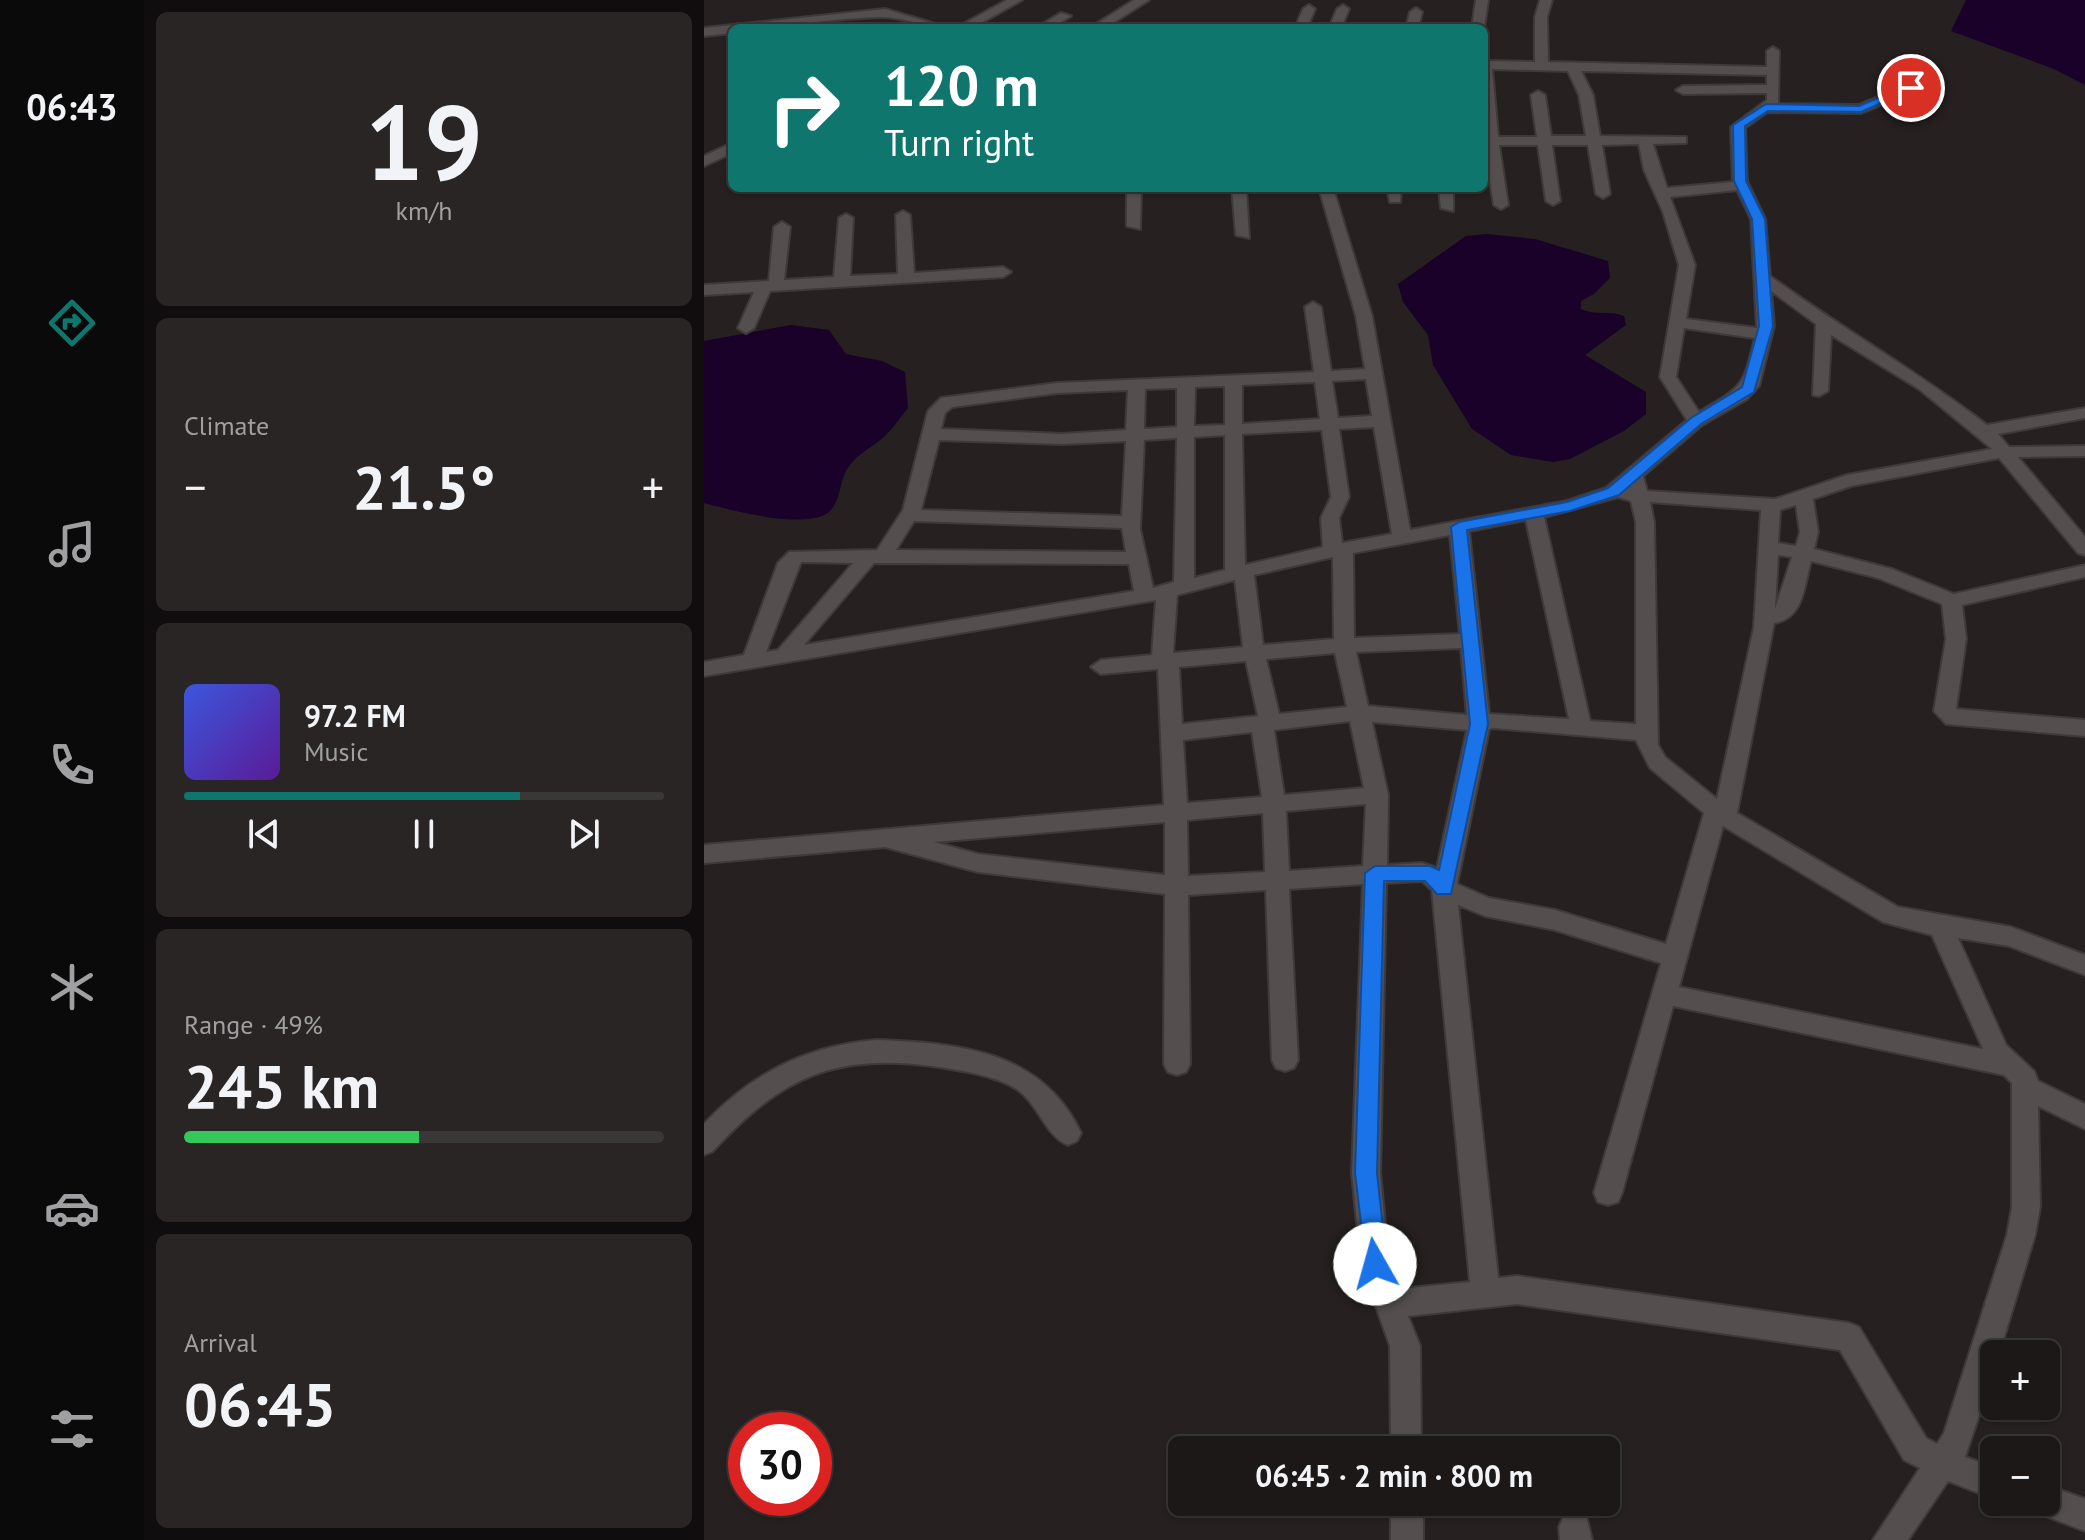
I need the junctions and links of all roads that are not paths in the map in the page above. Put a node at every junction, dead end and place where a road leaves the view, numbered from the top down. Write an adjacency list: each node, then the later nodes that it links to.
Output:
1 (911, 0): 9 (street)
2 (1016, 0): 14 (street)
3 (1143, 0): 16 (street)
4 (1482, 0): 20 (street)
5 (1546, 0): 25 (street)
6 (1309, 9): 17 (street)
7 (1343, 9): 18 (street)
8 (1416, 12): 19 (street)
9 (885, 13): 11 (street); 12 (street); 13 (street)
10 (1065, 16): 15 (street)
11 (789, 24)
12 (865, 24)
13 (928, 24)
14 (970, 24)
15 (1050, 24)
16 (1104, 24)
17 (1303, 24)
18 (1337, 24)
19 (1413, 24)
20 (1479, 24)
21 (728, 29): 22 (street)
22 (704, 32)
23 (1773, 51): 28 (street)
24 (1488, 65): 25 (street)
25 (1542, 66): 26 (street)
26 (1573, 67): 28 (street); 36 (street)
27 (1932, 79): 31 (street)
28 (1774, 80): 29 (street); 31 (street)
29 (1683, 90)
30 (1538, 95): 35 (street)
31 (1766, 108): 40 (street)
32 (1645, 140): 33 (street); 36 (street); 45 (street)
33 (1681, 140)
34 (1488, 141): 35 (street)
35 (1543, 141): 36 (street); 47 (street)
36 (1593, 141): 46 (street)
37 (1488, 146): 48 (street)
38 (728, 149): 39 (street)
39 (704, 162)
40 (1742, 185): 45 (street); 56 (street)
41 (1134, 192): 52 (street)
42 (1239, 192): 54 (street)
43 (1327, 192): 66 (street)
44 (1446, 192): 49 (street)
45 (1662, 193): 62 (street)
46 (1603, 194)
47 (1553, 201)
48 (1501, 205)
49 (1448, 208)
50 (903, 215): 57 (street)
51 (846, 218): 58 (street)
52 (1135, 226)
53 (782, 227): 59 (street)
54 (1244, 235)
55 (1003, 272): 57 (street)
56 (1762, 277): 63 (street); 65 (street)
57 (906, 278): 58 (street)
58 (842, 282): 59 (street)
59 (770, 286): 60 (street); 64 (street)
60 (704, 290)
61 (1313, 307): 67 (street)
62 (1675, 322): 65 (street); 74 (street)
63 (1824, 323): 71 (street); 77 (street)
64 (746, 328)
65 (1764, 334): 74 (street)
66 (1374, 374): 67 (street); 73 (street)
67 (1323, 375): 68 (street); 75 (street)
68 (1233, 379): 69 (street); 76 (street)
69 (1186, 382): 70 (street); 78 (street)
70 (1137, 384): 79 (street); 80 (street)
71 (1819, 391)
72 (2085, 413): 77 (street)
73 (1382, 421): 75 (street); 94 (street)
74 (1696, 421): 83 (street)
75 (1330, 425): 76 (street); 97 (street)
76 (1233, 431): 78 (street); 102 (street)
77 (1983, 431): 82 (street)
78 (1184, 433): 80 (street); 103 (street)
79 (931, 434): 80 (street); 89 (street)
80 (1135, 435): 90 (street)
81 (2085, 451): 82 (street)
82 (2004, 452): 86 (street); 93 (street)
83 (1634, 476): 84 (street); 85 (street)
84 (1606, 495): 85 (street); 88 (street)
85 (1639, 497): 87 (street); 121 (street)
86 (1804, 497): 87 (street); 98 (street)
87 (1771, 505): 95 (street)
88 (1534, 513): 92 (street); 118 (street)
89 (910, 515): 90 (street); 99 (street)
90 (1131, 522): 100 (street)
91 (2085, 525): 93 (street)
92 (1459, 527): 94 (street); 107 (street)
93 (2065, 528): 96 (street)
94 (1402, 538): 97 (street)
95 (1769, 547): 98 (street); 106 (street)
96 (2085, 549)
97 (1338, 550): 102 (street); 108 (street)
98 (1803, 553): 105 (street); 106 (street)
99 (876, 556): 100 (street); 110 (street); 111 (street)
100 (1137, 558): 104 (street)
101 (2085, 571): 105 (street)
102 (1240, 573): 103 (street); 109 (street)
103 (1176, 589): 104 (street); 112 (street)
104 (1145, 596): 110 (street)
105 (1952, 601): 119 (street)
106 (1764, 617): 125 (street)
107 (1471, 641): 108 (street); 117 (street)
108 (1344, 645): 109 (street); 115 (street)
109 (1254, 653): 112 (street); 116 (street)
110 (785, 655): 111 (street)
111 (752, 661): 114 (street)
112 (1165, 661): 113 (street); 120 (street)
113 (1101, 667)
114 (704, 669)
115 (1359, 713): 116 (street); 117 (street); 122 (street)
116 (1266, 723): 120 (street); 123 (street)
117 (1479, 724): 118 (street); 131 (street)
118 (1581, 727): 121 (street)
119 (2085, 728)
120 (1172, 733): 124 (street)
121 (1647, 733): 125 (street)
122 (1377, 795): 123 (street); 128 (street)
123 (1274, 804): 124 (street); 129 (street)
124 (1176, 813): 126 (street); 130 (street)
125 (1721, 814): 132 (street); 133 (street)
126 (885, 838): 127 (street); 130 (street)
127 (704, 854)
128 (1375, 873): 129 (street); 131 (street); 144 (street)
129 (1277, 878): 130 (street); 136 (street)
130 (1177, 886): 137 (street)
131 (1444, 889): 133 (street); 143 (street)
132 (1940, 926): 134 (street); 138 (street)
133 (1675, 957): 135 (street)
134 (2085, 965)
135 (1664, 994): 138 (street); 142 (street)
136 (1285, 1060)
137 (1177, 1064)
138 (2020, 1077): 139 (street); 146 (street)
139 (2085, 1117)
140 (1068, 1133): 141 (street)
141 (704, 1143)
142 (1608, 1193)
143 (1485, 1292): 144 (street); 146 (street)
144 (1391, 1304): 145 (street)
145 (1406, 1436)
146 (1943, 1464): 147 (street); 152 (street)
147 (1980, 1478)
148 (2060, 1506): 149 (street)
149 (2085, 1515)
150 (1407, 1516): 151 (street)
151 (1407, 1540)
152 (1889, 1540)

